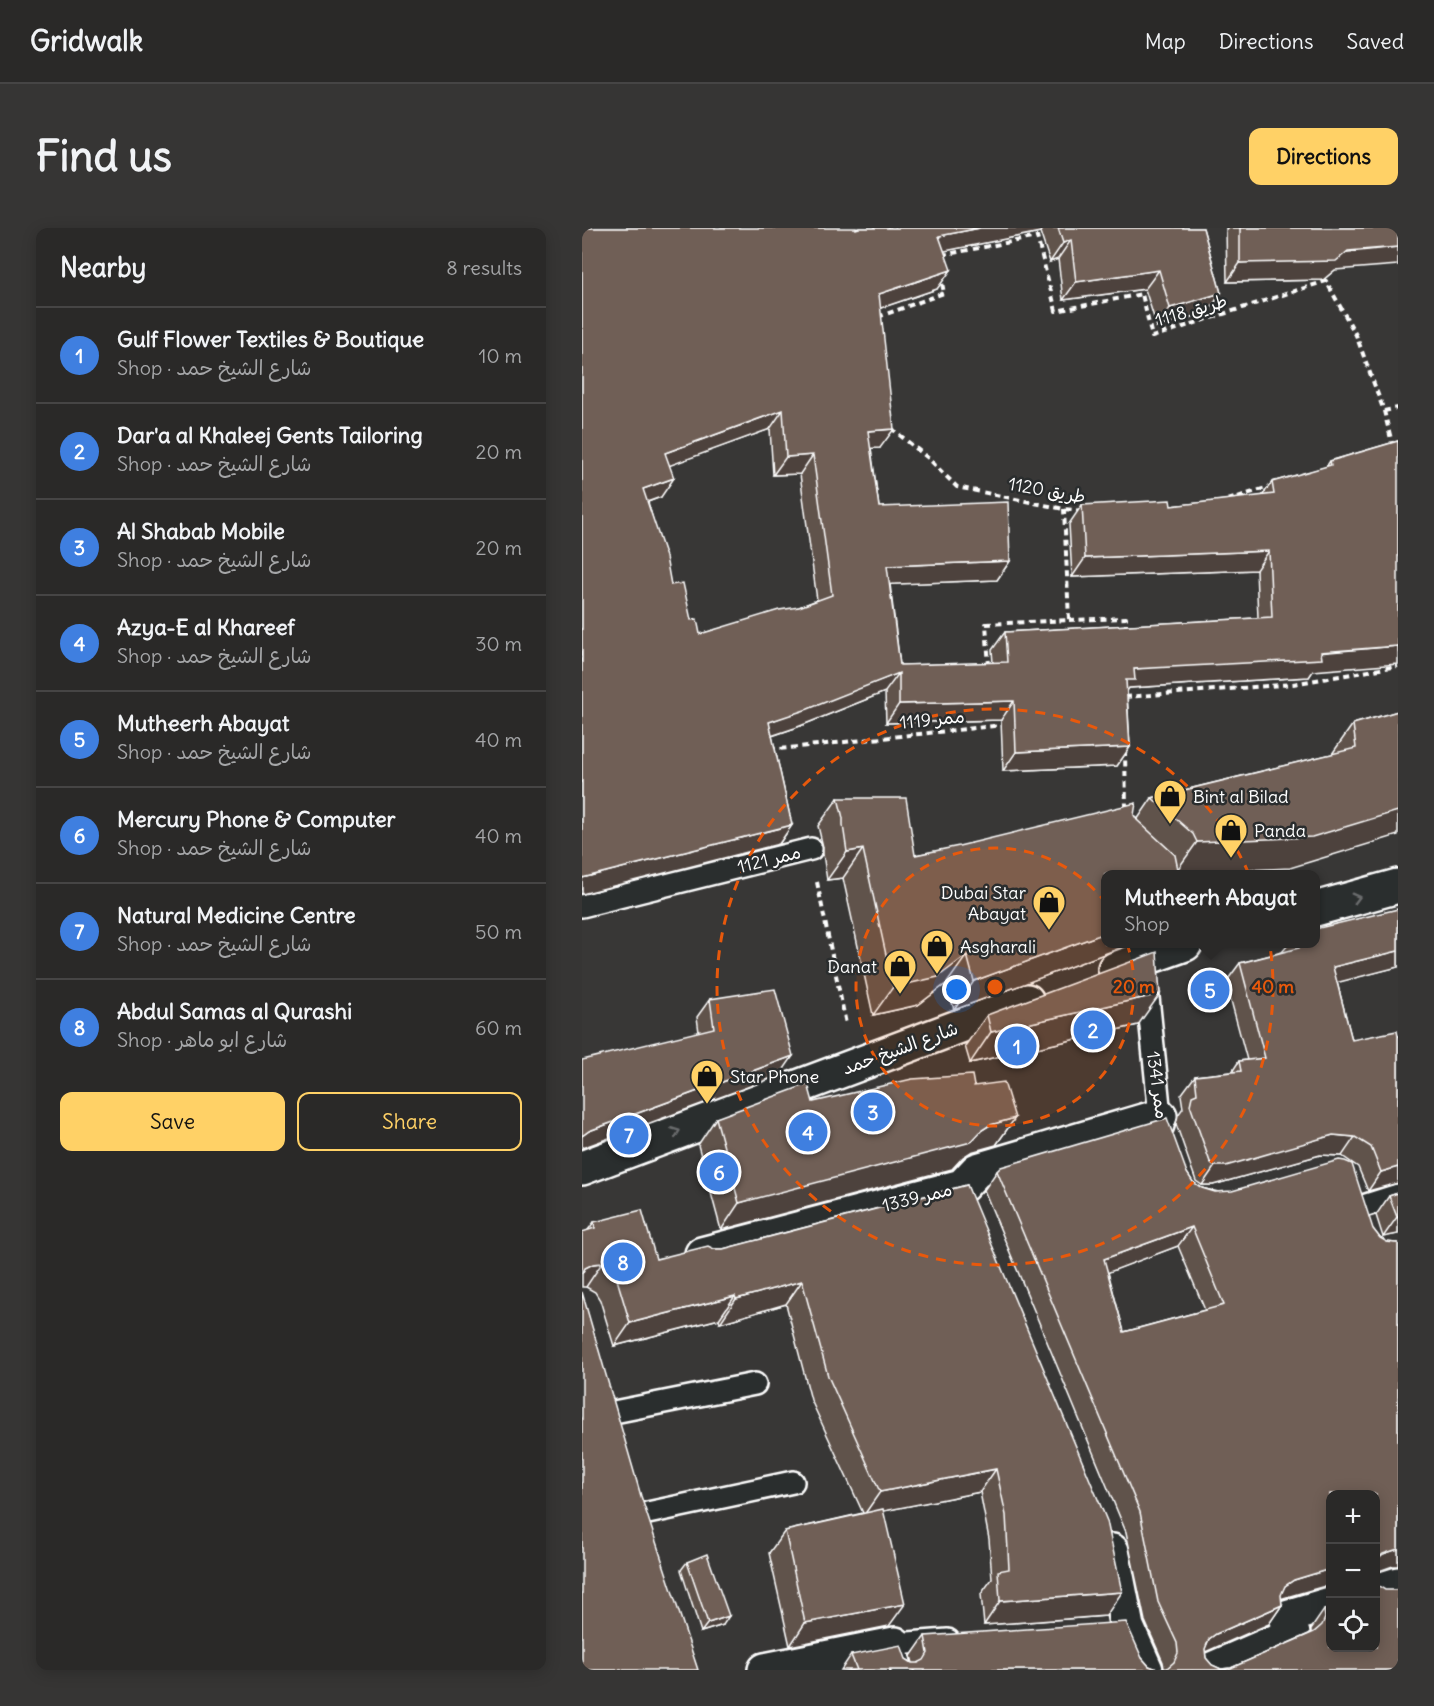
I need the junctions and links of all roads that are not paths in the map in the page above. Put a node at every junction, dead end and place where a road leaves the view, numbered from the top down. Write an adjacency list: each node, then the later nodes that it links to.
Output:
1 (811, 849): 3 (lane, ممر 1121)
2 (1398, 886): 4 (street, one-way to 2)
3 (582, 906)
4 (1320, 908)
5 (1174, 948): 6 (street)
6 (1085, 980)
7 (1147, 987): 9 (lane, ممر 1341)
8 (1052, 992): 11 (street, شارع الشيخ حمد, one-way to 8)
9 (1160, 1116): 10 (lane, ممر 1341); 14 (street, ممر 1339)
10 (1170, 1147)
11 (582, 1168)
12 (1353, 1186): 13 (lane)
13 (1398, 1195)
14 (702, 1254)
15 (604, 1380): 17 (street)
16 (755, 1384): 17 (lane)
17 (617, 1424)
18 (633, 1480): 20 (street)
19 (793, 1482): 20 (lane)
20 (643, 1514): 22 (street)
21 (1104, 1528): 27 (street)
22 (654, 1547)
23 (1326, 1605): 28 (street)
24 (964, 1639): 25 (lane)
25 (898, 1657): 26 (street)
26 (765, 1670)
27 (1146, 1670)
28 (1210, 1670)

